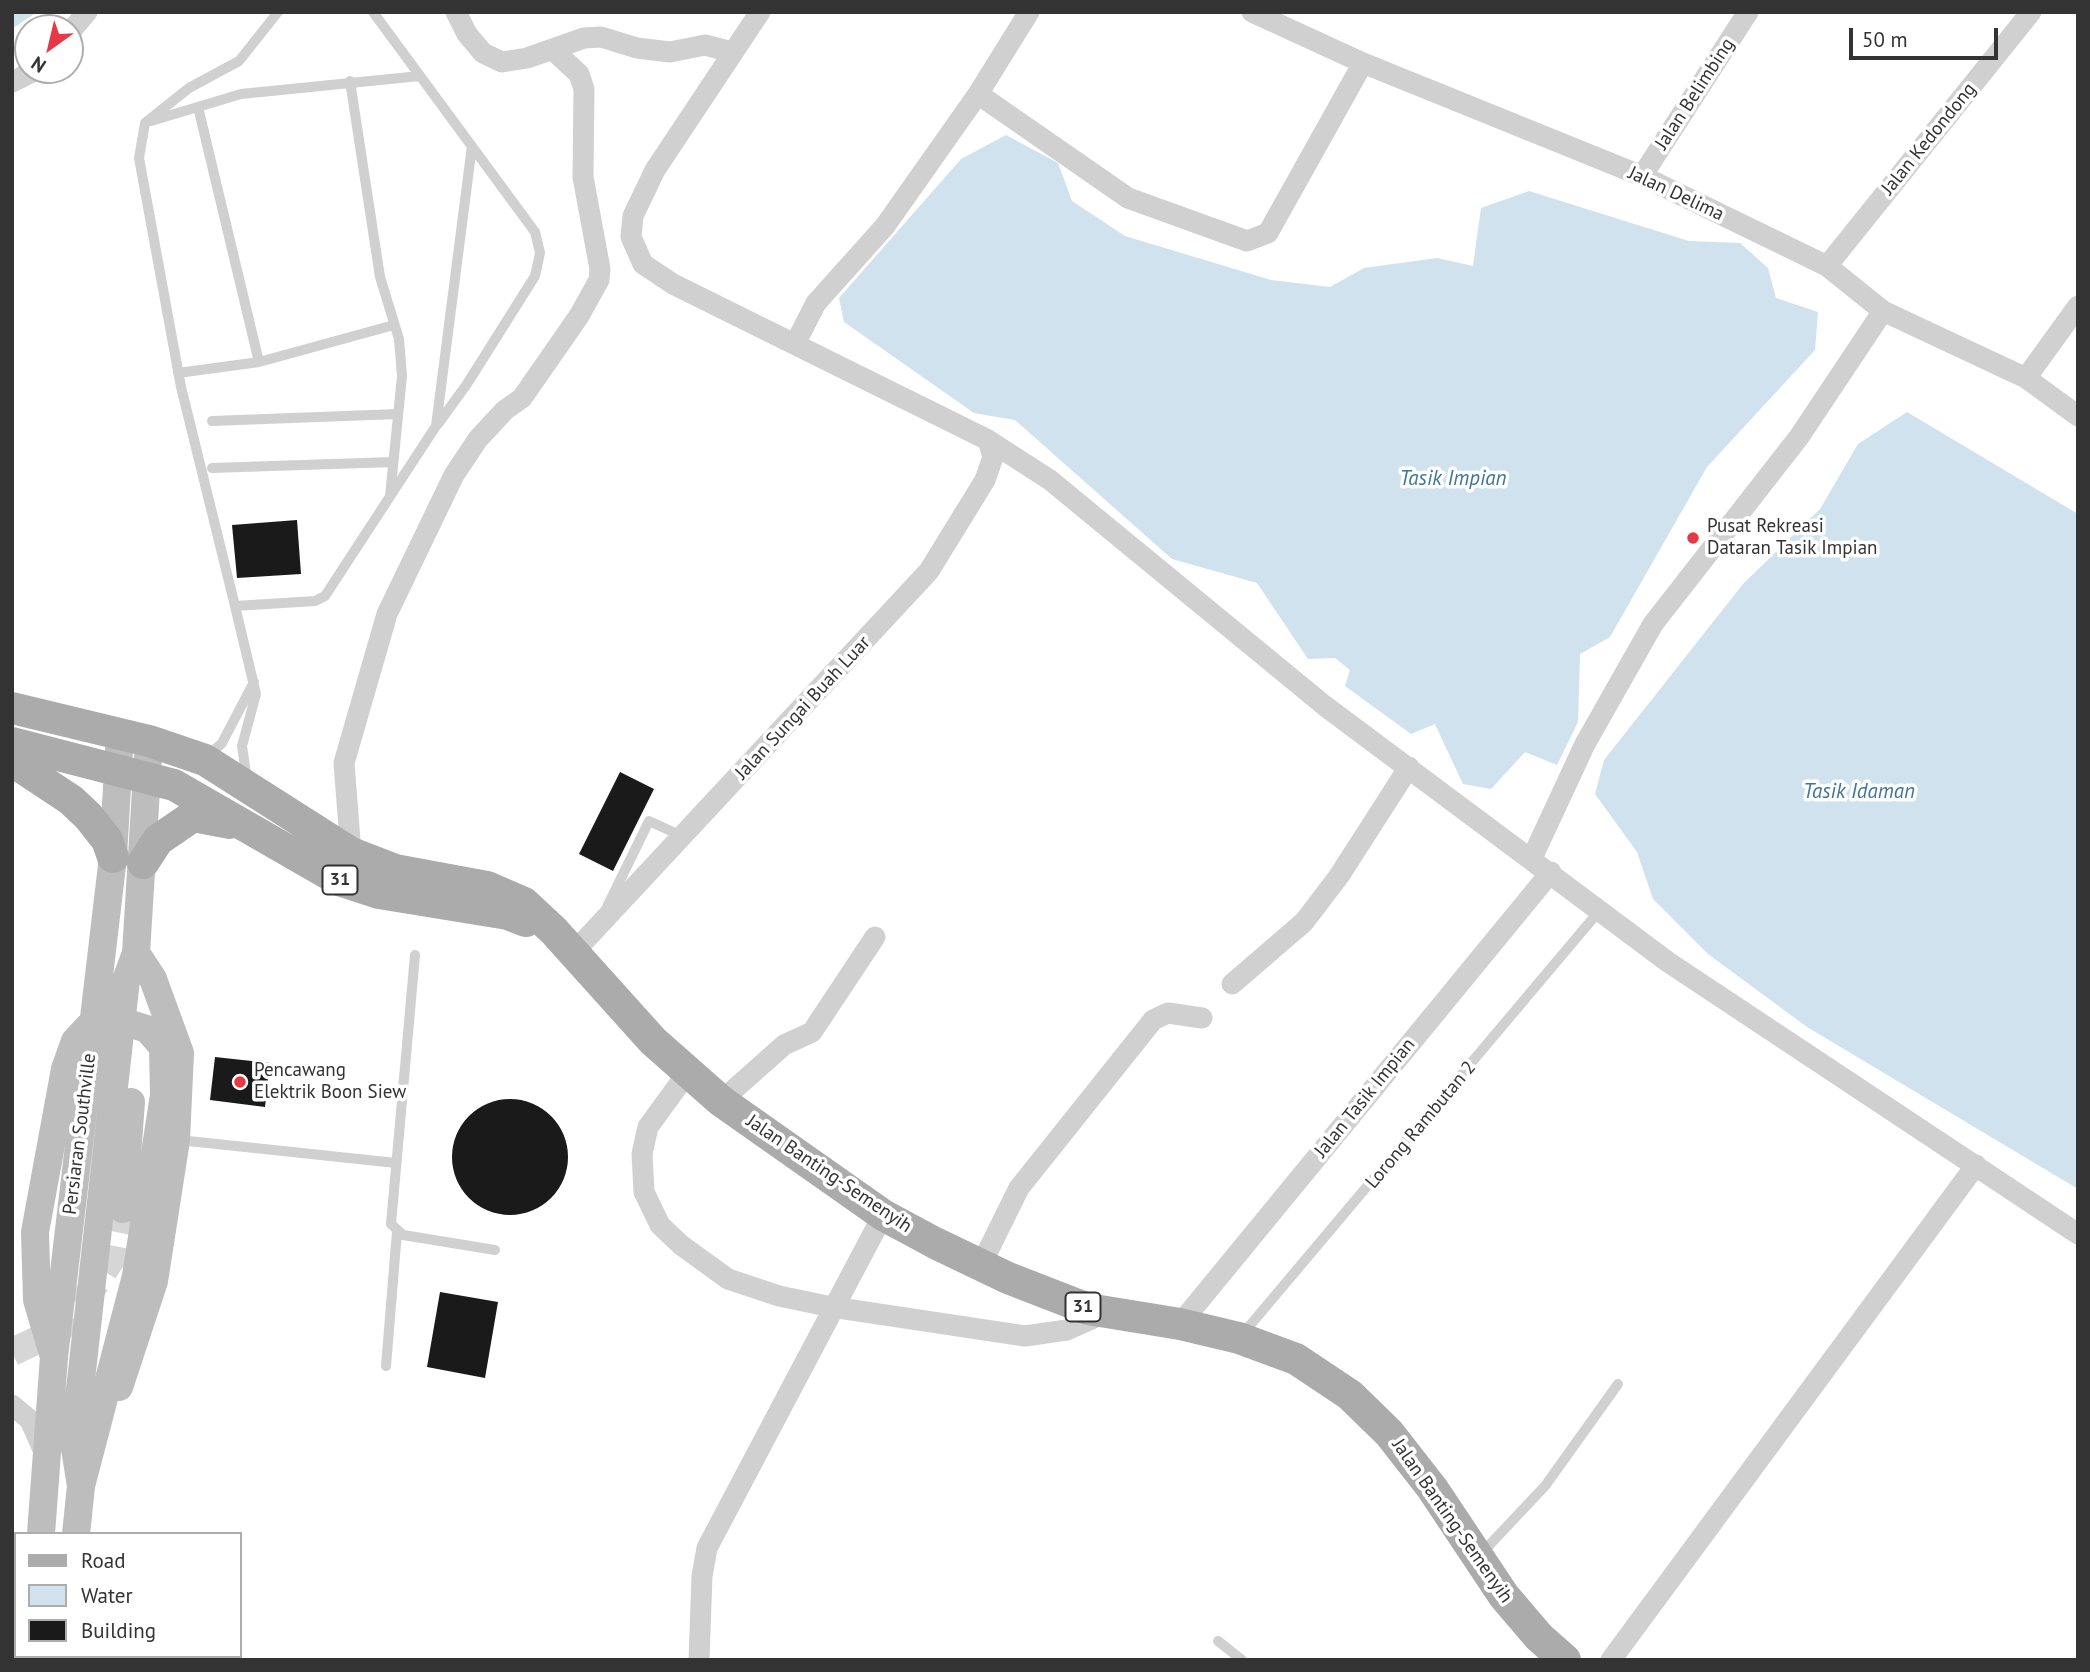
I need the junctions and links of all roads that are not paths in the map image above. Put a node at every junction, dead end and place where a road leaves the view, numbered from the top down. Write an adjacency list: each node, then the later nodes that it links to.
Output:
1 (278, 12): 16 (lane)
2 (373, 12): 12 (lane)
3 (456, 12): 9 (street)
4 (760, 12): 10 (street)
5 (1029, 12): 14 (street)
6 (1252, 12): 11 (street, Jalan Delima)
7 (1748, 12): 18 (street, Jalan Belimbing)
8 (2031, 12): 19 (street, Jalan Kedondong)
9 (552, 49): 10 (street); 47 (street)
10 (732, 52): 23 (street)
11 (1363, 63): 14 (street); 18 (street, Jalan Delima)
12 (420, 76): 13 (lane); 17 (lane)
13 (350, 81): 15 (lane); 22 (lane)
14 (978, 94): 23 (street)
15 (198, 107): 16 (lane); 24 (lane)
16 (145, 123): 25 (lane)
17 (472, 146): 30 (lane); 30 (lane)
18 (1642, 176): 19 (street, Jalan Delima)
19 (1827, 266): 21 (street, Jalan Delima)
20 (2078, 306): 26 (street)
21 (1883, 311): 26 (street, Jalan Delima); 48 (street)
22 (394, 325): 24 (lane); 27 (lane)
23 (796, 342): 31 (street)
24 (259, 362): 25 (lane)
25 (178, 373): 35 (lane)
26 (2026, 378): 28 (street, Jalan Delima)
27 (398, 414): 29 (lane); 32 (lane)
28 (2078, 416)
29 (212, 421)
30 (436, 426): 34 (lane)
31 (988, 440): 42 (street); 46 (street, Jalan Sungai Buah Luar)
32 (393, 462): 33 (lane); 34 (lane)
33 (212, 468)
34 (390, 499): 35 (lane)
35 (235, 606): 36 (lane)
36 (254, 681): 40 (lane); 44 (lane)
37 (12, 708): 38 (main road, Jalan Banting-Semenyih / 31)
38 (134, 738): 40 (main road, Jalan Banting-Semenyih / 31); 43 (main road, Persiaran Southville)
39 (12, 743): 43 (main road, Jalan Banting-Semenyih / 31)
40 (205, 760): 44 (main road, Jalan Banting-Semenyih / 31)
41 (12, 761): 49 (main road)
42 (1409, 767): 48 (street); 57 (street)
43 (132, 772): 45 (main road, Jalan Banting-Semenyih / 31); 49 (main road, Persiaran Southville)
44 (248, 786): 47 (main road, Jalan Banting-Semenyih / 31)
45 (252, 830): 49 (main road); 54 (main road, Jalan Banting-Semenyih / 31)
46 (684, 837): 52 (street, Jalan Sungai Buah Luar); 52 (lane)
47 (351, 853): 54 (main road, Jalan Banting-Semenyih / 31)
48 (1532, 858): 50 (street)
49 (128, 860): 55 (main road, Persiaran Southville); 74 (main road, Persiaran Southville)
50 (1551, 872): 51 (street); 72 (street, Jalan Tasik Impian)
51 (1600, 910): 63 (street); 73 (lane, Lorong Rambutan 2)
52 (597, 928): 54 (street, Jalan Sungai Buah Luar)
53 (875, 937): 60 (street)
54 (564, 942): 59 (main road, Jalan Banting-Semenyih / 31)
55 (136, 953): 61 (main road); 64 (main road); 79 (main road, Persiaran Southville)
56 (415, 955): 62 (lane)
57 (1232, 984)
58 (1202, 1018): 69 (street)
59 (688, 1072): 60 (main road, Jalan Banting-Semenyih / 31); 70 (street)
60 (720, 1101): 65 (main road, Jalan Banting-Semenyih / 31)
61 (176, 1140): 62 (lane); 79 (main road)
62 (396, 1163): 66 (lane)
63 (1976, 1165): 67 (street); 87 (street)
64 (123, 1209)
65 (883, 1215): 69 (main road, Jalan Banting-Semenyih / 31); 70 (street)
66 (397, 1233): 68 (lane); 75 (lane)
67 (2078, 1234)
68 (495, 1250)
69 (981, 1265): 71 (main road, Jalan Banting-Semenyih / 31)
70 (832, 1307): 71 (street); 84 (street)
71 (1105, 1313): 72 (main road, Jalan Banting-Semenyih / 31)
72 (1180, 1324): 73 (main road, Jalan Banting-Semenyih / 31)
73 (1239, 1338): 82 (main road, Jalan Banting-Semenyih / 31)
74 (54, 1357): 78 (main road, Persiaran Southville); 79 (main road, bridge)
75 (386, 1366)
76 (1618, 1384): 82 (lane)
77 (12, 1405): 78 (street)
78 (48, 1463): 80 (main road, Persiaran Southville)
79 (81, 1486): 81 (main road, Persiaran Southville)
80 (41, 1532)
81 (76, 1532)
82 (1478, 1557): 86 (main road, Jalan Banting-Semenyih / 31)
83 (1218, 1641): 85 (lane)
84 (699, 1660)
85 (1242, 1660)
86 (1566, 1660)
87 (1611, 1660)

